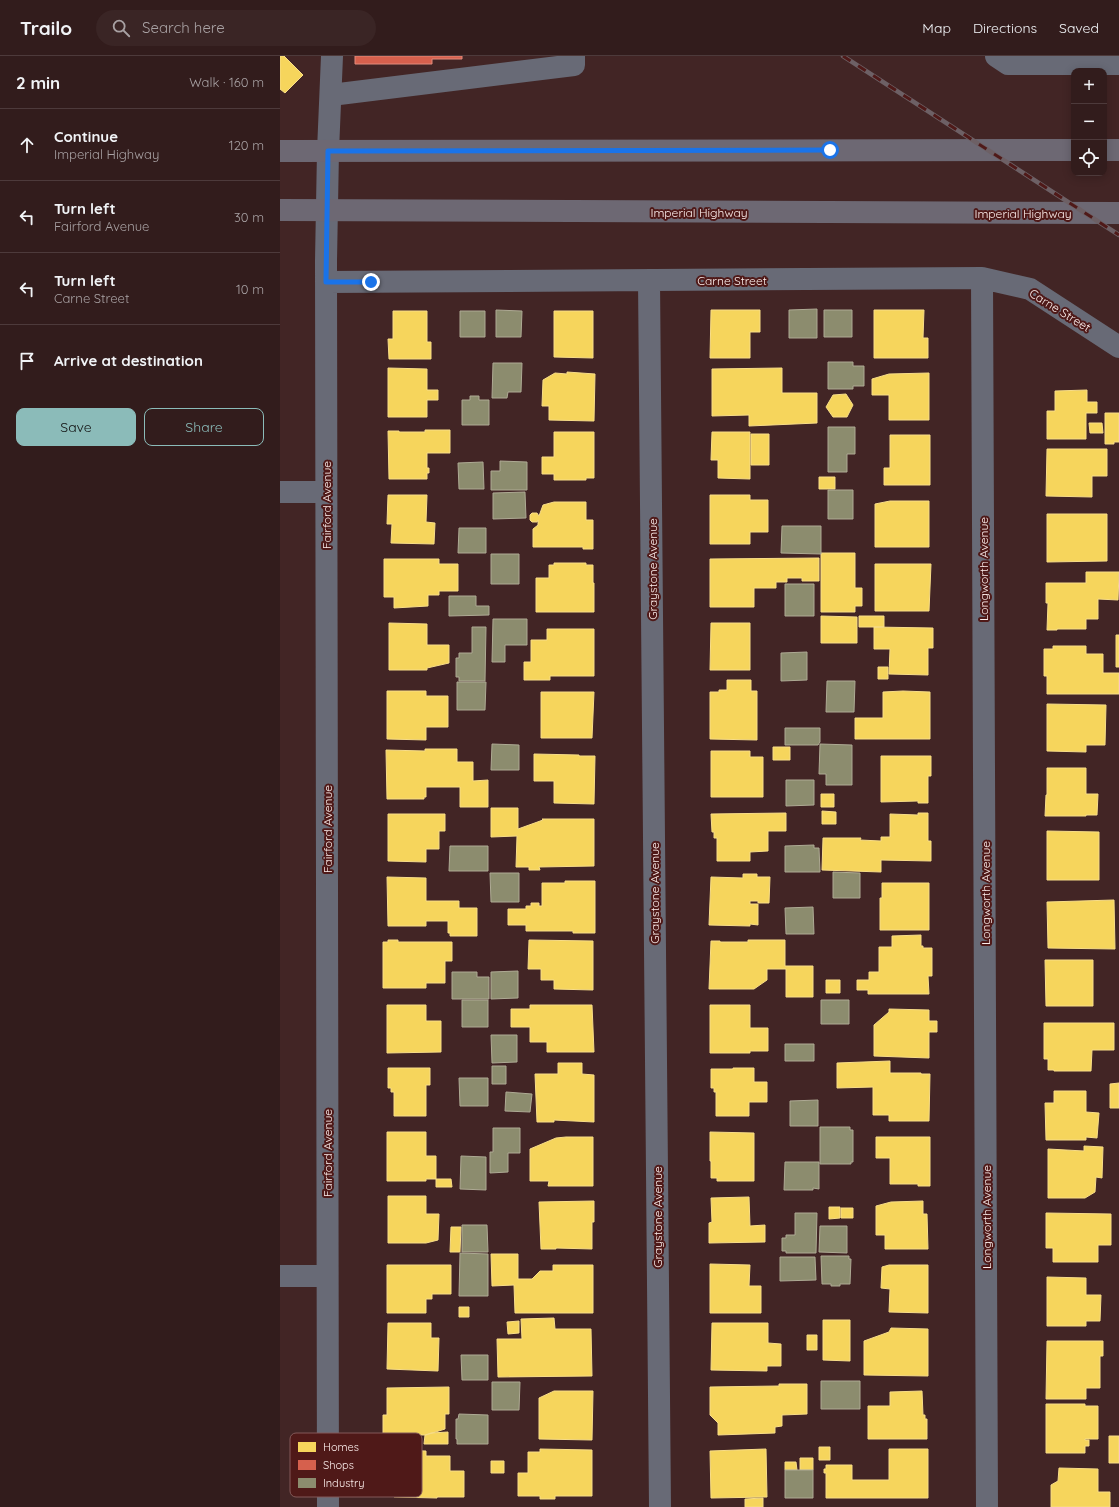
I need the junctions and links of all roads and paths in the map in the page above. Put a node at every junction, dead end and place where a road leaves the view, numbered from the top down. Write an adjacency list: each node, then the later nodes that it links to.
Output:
1 (332, 56): 5 (street, Fairford Avenue)
2 (574, 56): 5 (street)
3 (996, 56): 4 (street)
4 (1119, 64)
5 (331, 96): 10 (street, Fairford Avenue)
6 (1071, 150): 10 (main road)
7 (1107, 150): 8 (main road)
8 (1119, 150)
9 (280, 151): 10 (main road)
10 (328, 151): 12 (street, Fairford Avenue)
11 (280, 210): 12 (main road, Imperial Highway)
12 (326, 210): 13 (main road, Imperial Highway); 16 (street, Fairford Avenue)
13 (1119, 213)
14 (982, 278): 15 (street, Carne Street); 17 (street, Carne Street); 26 (street, Longworth Avenue)
15 (649, 280): 16 (street, Carne Street); 25 (street, Graystone Avenue)
16 (326, 282): 19 (street, Fairford Avenue)
17 (1119, 347)
18 (280, 492): 19 (street)
19 (326, 492): 21 (street, Fairford Avenue)
20 (280, 1276): 21 (street)
21 (327, 1276): 22 (street, Fairford Avenue)
22 (328, 1433)
23 (328, 1497): 24 (street, Fairford Avenue)
24 (328, 1507)
25 (660, 1507)
26 (988, 1507)

